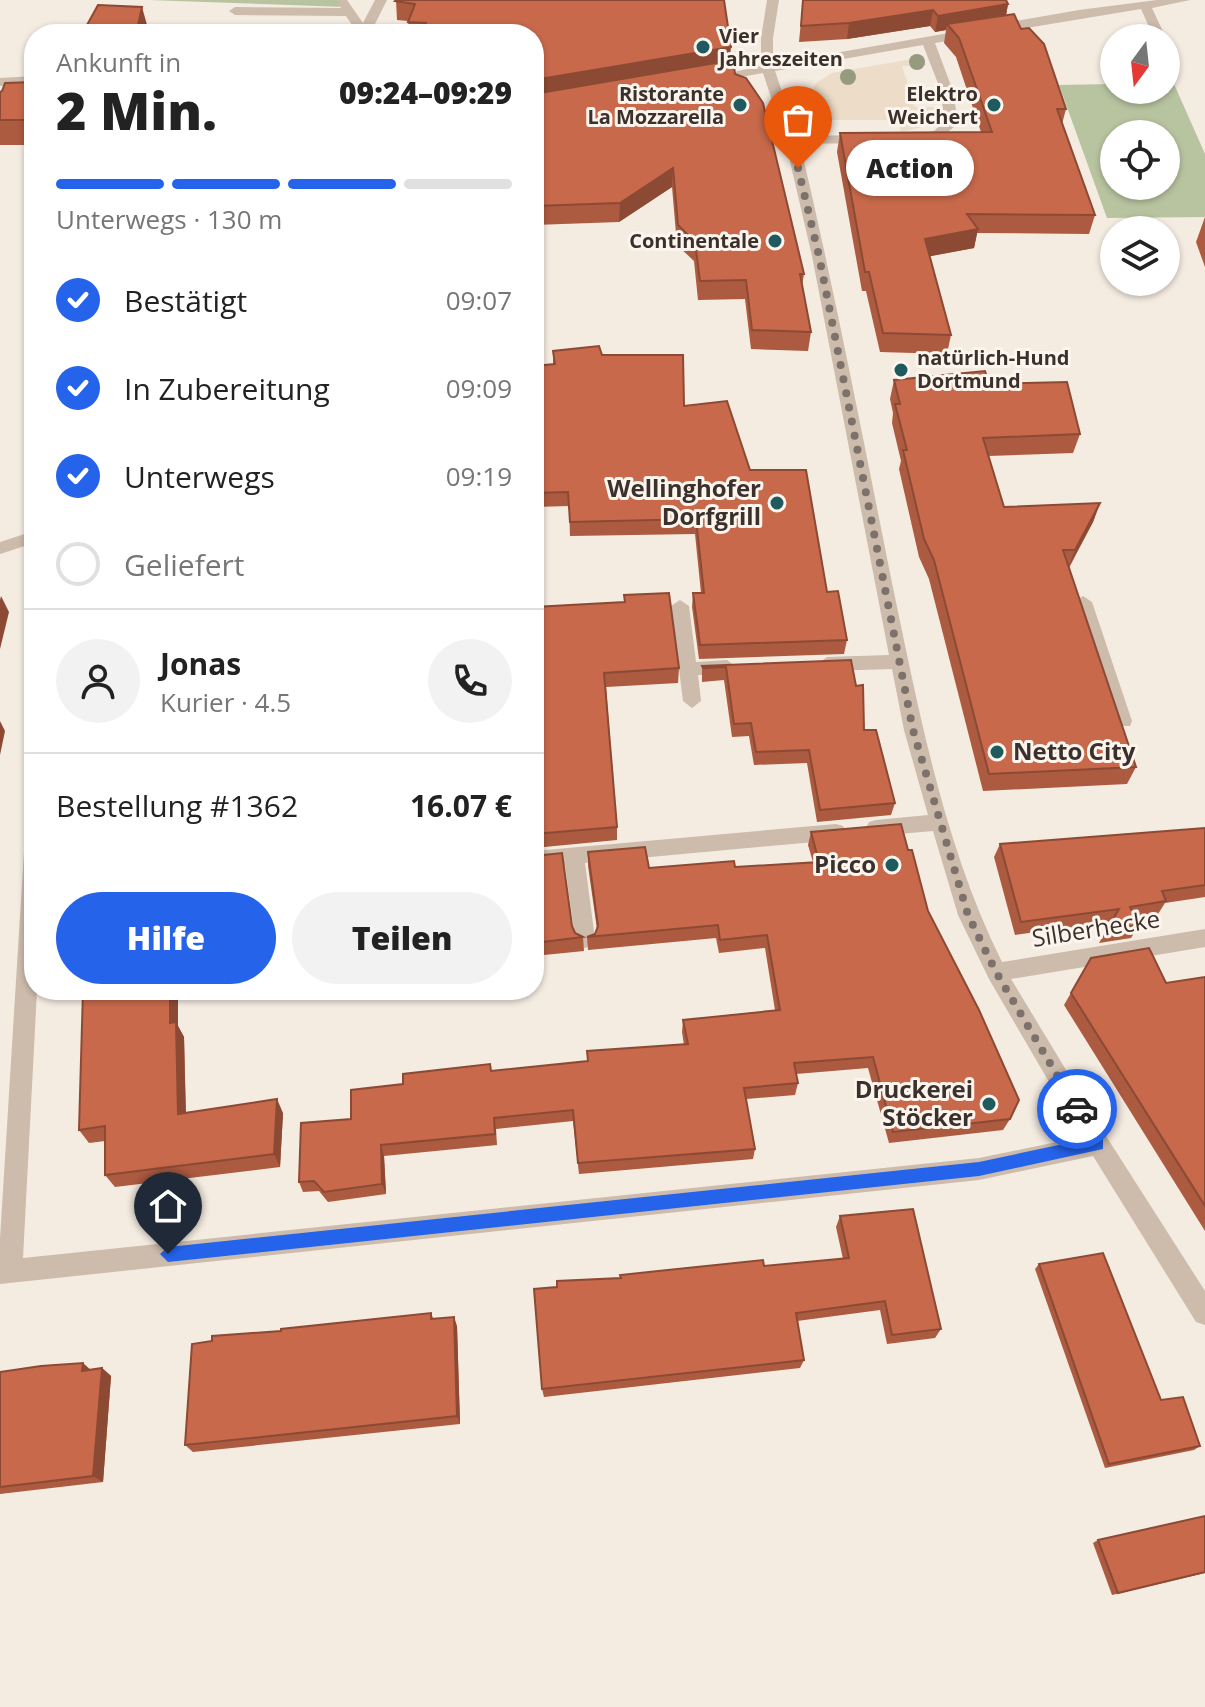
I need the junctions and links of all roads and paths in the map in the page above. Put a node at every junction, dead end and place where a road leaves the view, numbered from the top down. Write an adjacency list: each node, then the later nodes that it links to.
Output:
1 (381, 0): 8 (street)
2 (773, 0): 11 (street)
3 (1184, 0): 4 (street)
4 (1145, 5): 9 (street); 10 (street)
5 (345, 6): 6 (street); 7 (street)
6 (235, 11)
7 (358, 24)
8 (369, 24)
9 (1154, 24)
10 (927, 40): 11 (street); 15 (street)
11 (767, 66): 14 (street); 17 (street)
12 (24, 81): 13 (street)
13 (0, 82)
14 (693, 82)
15 (907, 138)
16 (876, 139): 17 (street)
17 (792, 140): 22 (street)
18 (24, 540): 19 (street)
19 (0, 548)
20 (1083, 602): 27 (street)
21 (680, 606): 25 (street)
22 (899, 662): 23 (street); 28 (street)
23 (808, 665)
24 (748, 667): 25 (street)
25 (688, 669): 26 (street)
26 (692, 701)
27 (1123, 721)
28 (940, 822): 29 (street); 33 (street)
29 (574, 856): 30 (street); 32 (street)
30 (544, 858)
31 (1205, 938): 33 (street, Silberhecke)
32 (585, 939)
33 (996, 972): 35 (street)
34 (24, 997): 36 (street)
35 (1098, 1144): 36 (street); 37 (street)
36 (5, 1272)
37 (1205, 1313)

